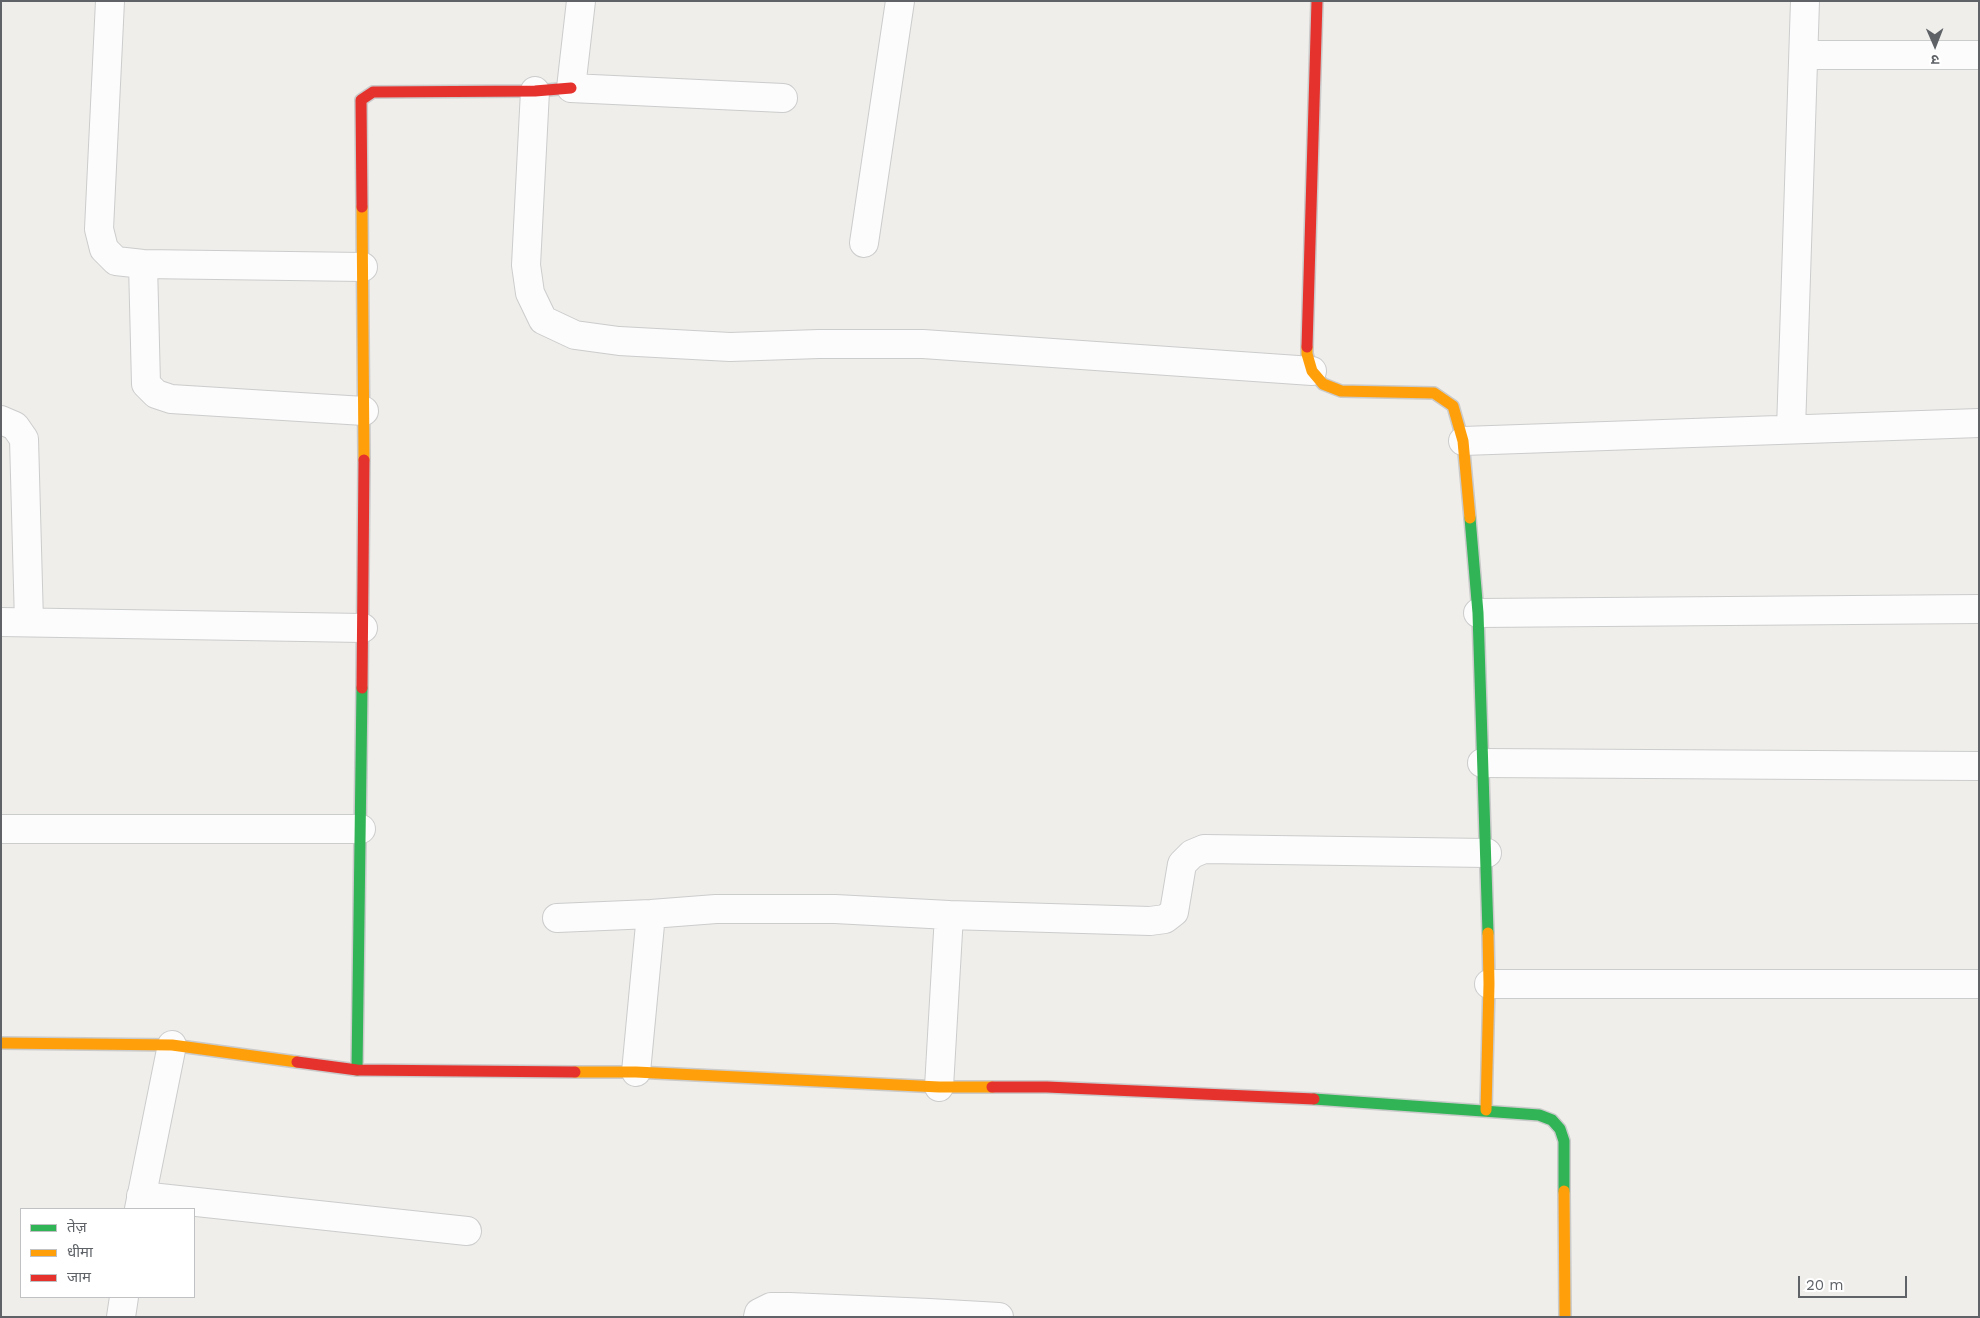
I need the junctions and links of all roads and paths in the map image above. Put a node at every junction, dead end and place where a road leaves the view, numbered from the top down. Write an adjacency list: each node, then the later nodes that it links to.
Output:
1 (110, 1): 12 (street)
2 (581, 1): 8 (street)
3 (900, 1): 11 (street)
4 (1317, 1): 14 (street)
5 (1805, 1): 6 (street)
6 (1804, 55): 7 (street); 18 (street)
7 (1979, 55)
8 (571, 88): 9 (street); 10 (street)
9 (534, 91): 13 (street); 14 (street)
10 (783, 98)
11 (864, 243)
12 (143, 264): 13 (street); 15 (street)
13 (363, 267): 15 (street)
14 (1312, 371): 19 (street)
15 (364, 411): 24 (street)
16 (1, 420): 23 (street)
17 (1979, 423): 18 (street)
18 (1790, 430): 19 (street)
19 (1463, 441): 21 (street)
20 (1979, 609): 21 (street)
21 (1478, 613): 25 (street)
22 (1, 622): 23 (street)
23 (29, 622): 24 (street)
24 (363, 628): 28 (street)
25 (1482, 764): 26 (street); 29 (street)
26 (1979, 766)
27 (1, 829): 28 (street)
28 (361, 829): 37 (street)
29 (1487, 853): 31 (street); 33 (street)
30 (651, 914): 31 (street); 32 (street); 38 (street)
31 (949, 915): 39 (street)
32 (557, 918)
33 (1489, 984): 34 (street); 40 (street)
34 (1979, 984)
35 (1, 1044): 36 (street)
36 (172, 1046): 37 (street); 41 (street)
37 (358, 1070): 38 (street)
38 (636, 1072): 39 (street)
39 (938, 1087): 40 (street)
40 (1486, 1110): 48 (street)
41 (140, 1203): 42 (street)
42 (467, 1231)
43 (124, 1298): 45 (street)
44 (929, 1315): 46 (street); 47 (street)
45 (121, 1317)
46 (758, 1317)
47 (1000, 1317)
48 (1565, 1317)

